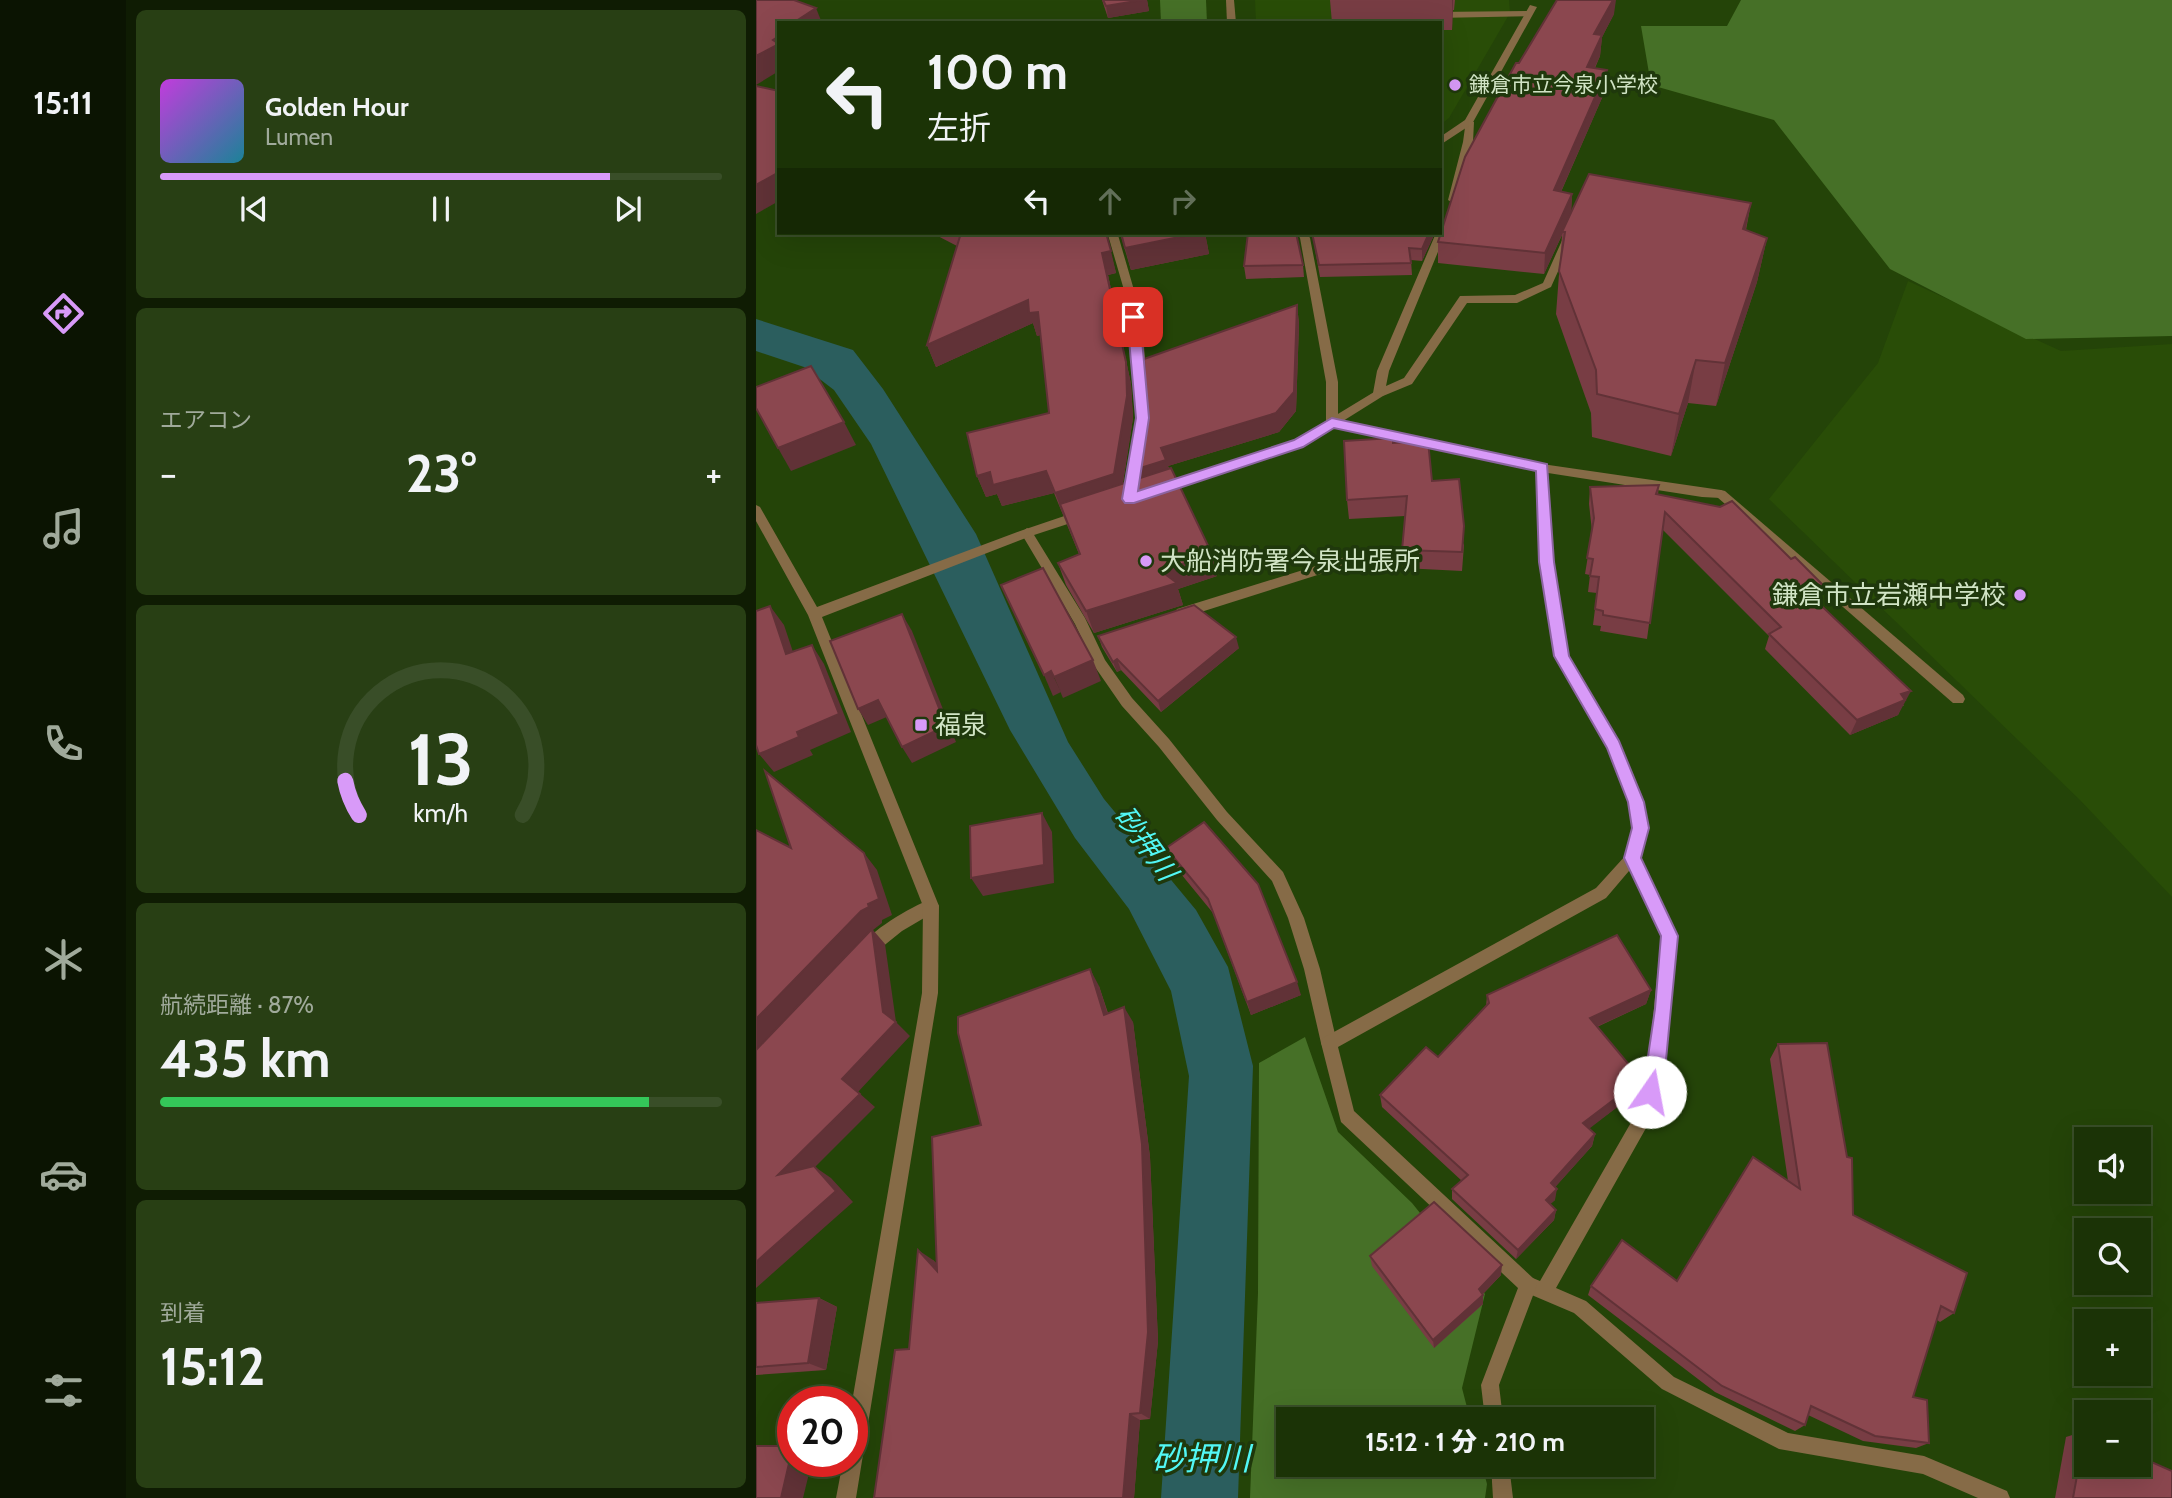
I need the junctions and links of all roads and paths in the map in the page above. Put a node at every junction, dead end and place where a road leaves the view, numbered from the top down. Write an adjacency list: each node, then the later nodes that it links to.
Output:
1 (1230, 0): 3 (street)
2 (1428, 16): 4 (street)
3 (1232, 21)
4 (1469, 122): 5 (street); 7 (street)
5 (1442, 141)
6 (1574, 225): 11 (street)
7 (1442, 229)
8 (1113, 235): 14 (street)
9 (1303, 235): 12 (street)
10 (1440, 235): 11 (street)
11 (1379, 393): 12 (street)
12 (1332, 423): 13 (street); 14 (street)
13 (1542, 468): 22 (street); 23 (street)
14 (1129, 499): 15 (street)
15 (1117, 503)
16 (756, 510): 20 (street)
17 (1091, 512): 18 (street)
18 (1027, 533): 20 (street); 26 (street)
19 (1361, 557): 21 (street)
20 (814, 614): 24 (street)
21 (1167, 618)
22 (1958, 699)
23 (1633, 858): 26 (street); 27 (street)
24 (931, 906): 25 (street); 28 (street)
25 (853, 964)
26 (1329, 1043): 27 (street)
27 (1536, 1289): 29 (street); 34 (street)
28 (864, 1386)
29 (1493, 1407)
30 (849, 1477): 32 (street)
31 (1501, 1477): 33 (street)
32 (846, 1498)
33 (1503, 1498)
34 (2000, 1498)

